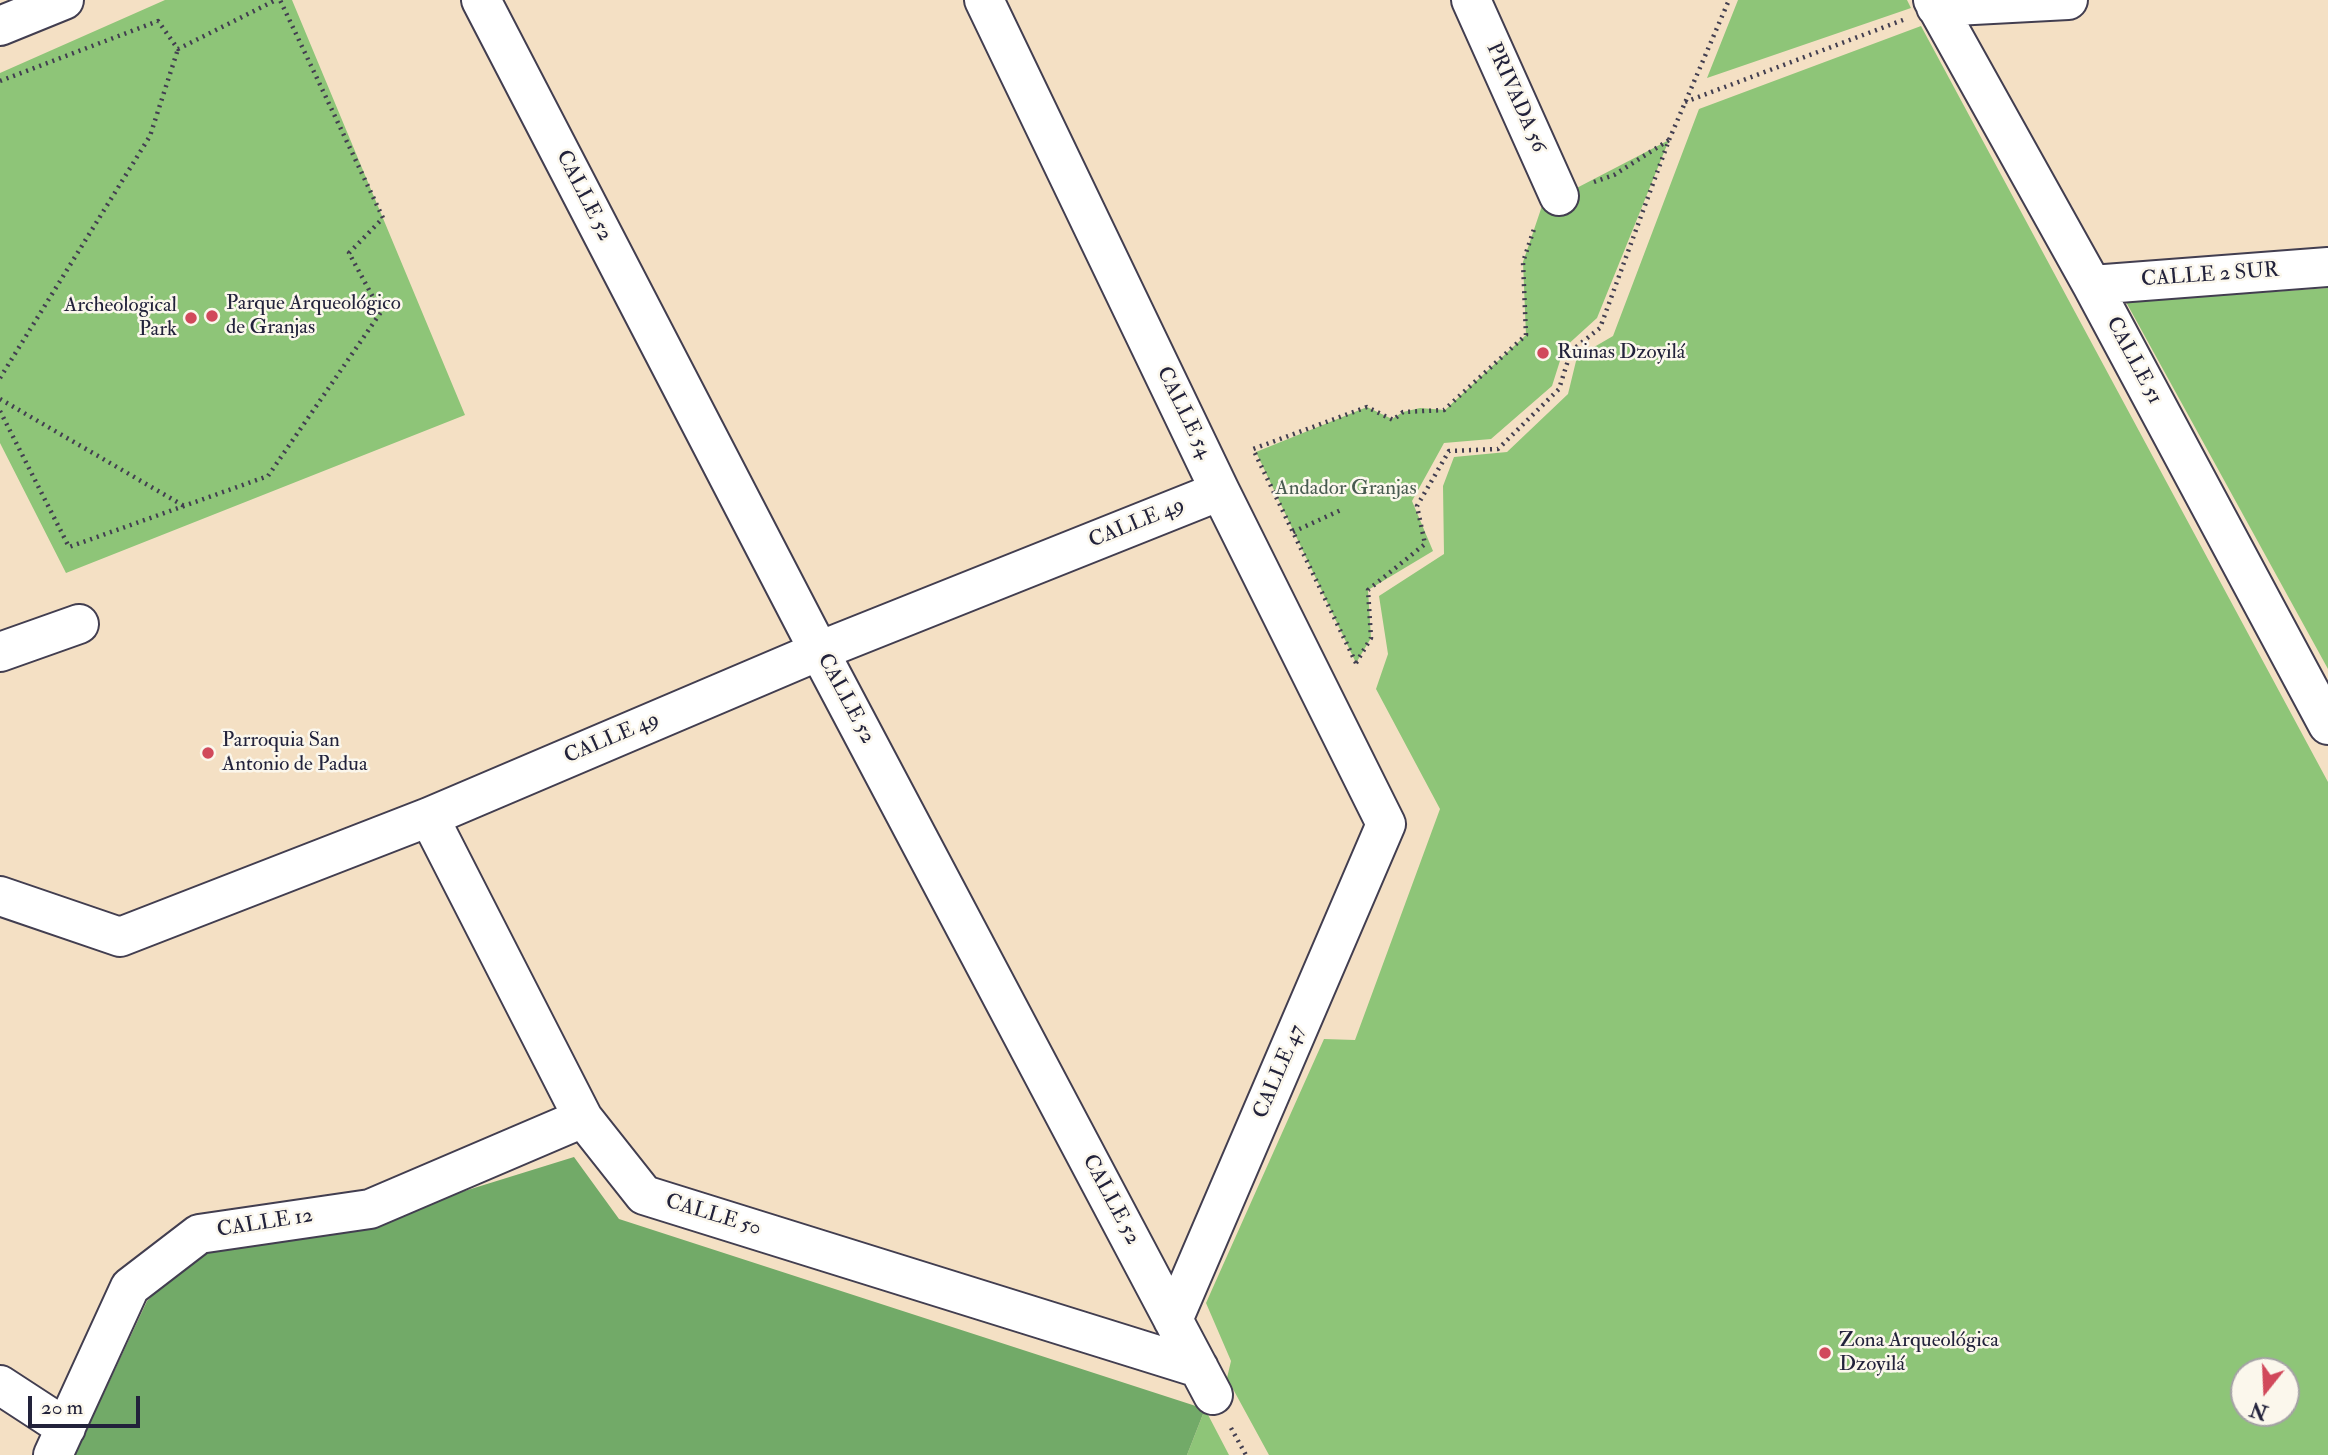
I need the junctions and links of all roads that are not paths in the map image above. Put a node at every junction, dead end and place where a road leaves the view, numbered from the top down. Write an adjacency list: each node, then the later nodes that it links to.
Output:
1 (481, 0): 13 (street, CALLE 52)
2 (984, 0): 11 (street, CALLE 54)
3 (1471, 0): 8 (street, PRIVADA 56)
4 (2068, 0): 6 (street)
5 (44, 4): 7 (street)
6 (1934, 4): 10 (street, CALLE 51)
7 (0, 26)
8 (1559, 196)
9 (2328, 267): 10 (street, CALLE 2 SUR)
10 (2092, 285): 15 (street, CALLE 51)
11 (1220, 491): 13 (street, CALLE 49); 17 (street, CALLE 54)
12 (79, 624): 14 (street)
13 (819, 651): 16 (street, CALLE 49); 20 (street, CALLE 52)
14 (0, 652)
15 (2328, 725)
16 (429, 817): 18 (street, CALLE 49); 19 (street, CALLE 50)
17 (1386, 824): 20 (street, CALLE 47)
18 (0, 896)
19 (583, 1118): 21 (street, CALLE 50); 23 (street, CALLE 12)
20 (1173, 1320): 21 (street, CALLE 52)
21 (1206, 1382)
22 (0, 1385): 23 (street)
23 (59, 1442)

